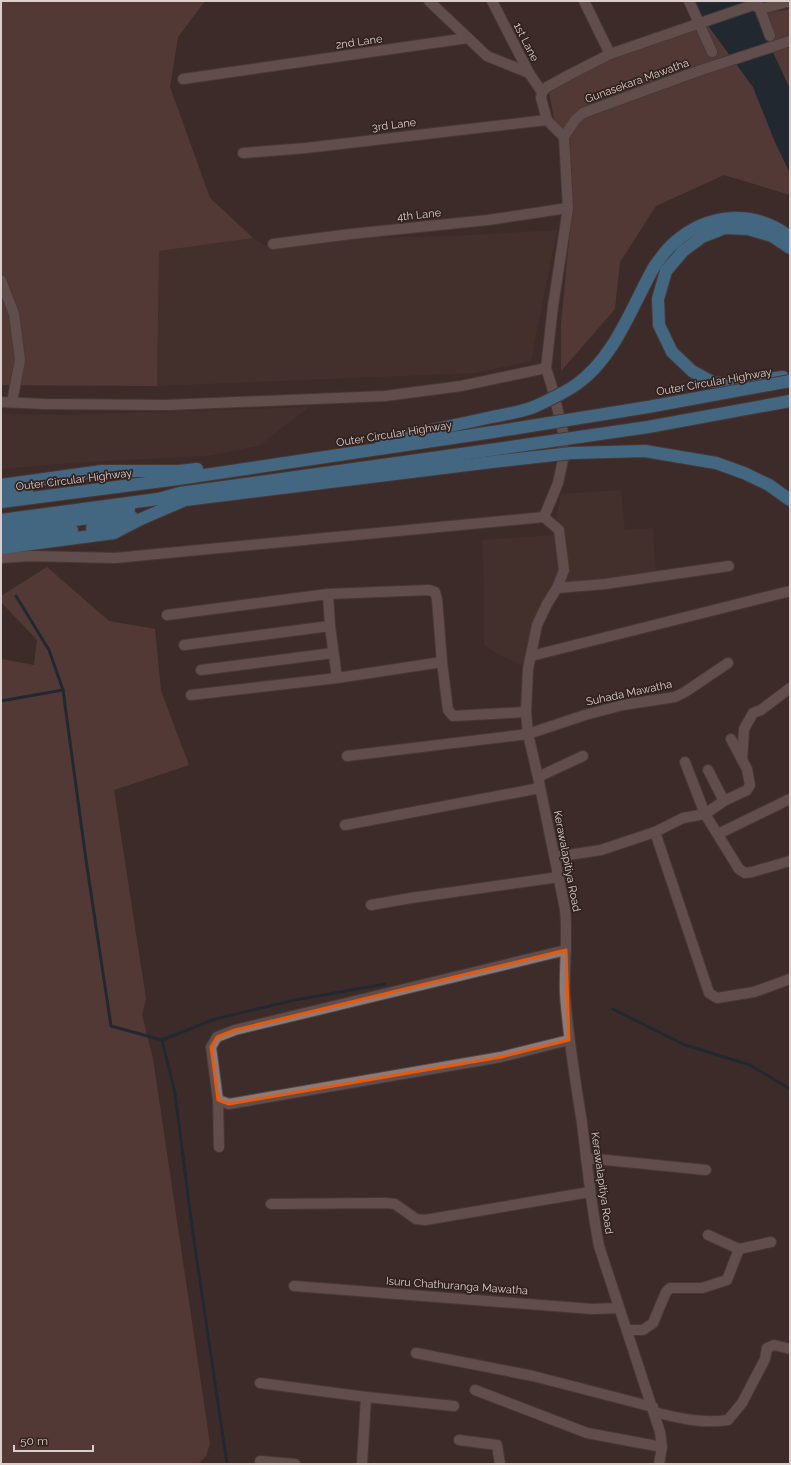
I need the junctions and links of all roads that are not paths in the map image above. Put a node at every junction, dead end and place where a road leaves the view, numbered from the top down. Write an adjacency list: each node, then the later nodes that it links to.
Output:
1 (428, 1): 9 (street)
2 (492, 1): 13 (street, 1st Lane)
3 (584, 1): 12 (street)
4 (688, 1): 7 (street)
5 (790, 1): 6 (street)
6 (757, 5): 7 (street); 8 (street)
7 (699, 23): 11 (street); 12 (street)
8 (770, 36)
9 (468, 38): 13 (street); 14 (street, 2nd Lane)
10 (790, 41): 17 (street, Gunasekara Mawatha)
11 (712, 52)
12 (610, 54): 15 (street)
13 (529, 73): 15 (street, 1st Lane)
14 (183, 79)
15 (542, 92): 16 (street)
16 (547, 120): 17 (street); 18 (street, 3rd Lane)
17 (564, 137): 19 (street)
18 (243, 153)
19 (568, 208): 21 (street, 4th Lane); 24 (street)
20 (790, 237): 31 (highway, bridge)
21 (273, 244)
22 (790, 248): 25 (highway)
23 (1, 280): 28 (street)
24 (546, 368): 28 (street); 38 (street)
25 (790, 376)
26 (790, 381): 30 (highway, Outer Circular Highway, bridge)
27 (1, 402): 28 (street)
28 (12, 402)
29 (790, 402): 33 (highway, bridge)
30 (178, 479): 32 (highway); 36 (highway, Outer Circular Highway)
31 (1, 485)
32 (1, 494)
33 (182, 497): 34 (highway); 35 (highway, bridge); 37 (highway); 41 (highway); 42 (highway)
34 (158, 499): 39 (highway); 40 (highway)
35 (790, 500)
36 (1, 502)
37 (1, 512)
38 (544, 517): 43 (street); 45 (street, Kerawalapitiya Road)
39 (1, 520)
40 (1, 530)
41 (1, 539)
42 (1, 548)
43 (1, 558)
44 (729, 566): 45 (street)
45 (557, 588): 52 (street, Kerawalapitiya Road)
46 (790, 591): 52 (street)
47 (328, 594): 48 (street); 49 (street); 53 (street)
48 (167, 614)
49 (330, 626): 50 (street); 51 (street)
50 (184, 645)
51 (333, 653): 55 (street); 56 (street)
52 (532, 656): 59 (street, Kerawalapitiya Road)
53 (442, 662): 56 (street); 59 (street)
54 (728, 663): 60 (street, Suhada Mawatha)
55 (201, 670)
56 (337, 678): 58 (street)
57 (790, 688): 64 (street)
58 (191, 695)
59 (526, 712): 60 (street, Kerawalapitiya Road)
60 (528, 734): 62 (street, Suhada Mawatha); 67 (street, Kerawalapitiya Road)
61 (731, 739): 64 (street)
62 (347, 756)
63 (583, 756): 67 (street)
64 (742, 760): 70 (street)
65 (685, 762): 71 (street)
66 (708, 770): 70 (street)
67 (538, 777): 68 (street, Kerawalapitiya Road)
68 (540, 788): 72 (street); 75 (street, Kerawalapitiya Road)
69 (790, 799): 74 (street)
70 (724, 801): 71 (street)
71 (706, 814): 73 (street); 74 (street)
72 (345, 825)
73 (655, 832): 75 (street); 80 (street)
74 (718, 834): 76 (street)
75 (555, 857): 77 (street, Kerawalapitiya Road)
76 (790, 861)
77 (559, 877): 78 (street); 79 (street, Kerawalapitiya Road)
78 (371, 905)
79 (566, 950): 81 (street, Kerawalapitiya Road); 82 (street)
80 (790, 979)
81 (569, 1040): 82 (street); 84 (street, Kerawalapitiya Road)
82 (218, 1100): 83 (street)
83 (219, 1147)
84 (586, 1158): 85 (street); 86 (street, Kerawalapitiya Road)
85 (706, 1170)
86 (590, 1192): 87 (street); 92 (street, Kerawalapitiya Road)
87 (271, 1204)
88 (708, 1235): 90 (street)
89 (771, 1242): 90 (street)
90 (739, 1249): 93 (street)
91 (294, 1286): 92 (street, Isuru Chathuranga Mawatha)
92 (619, 1308): 93 (street, Kerawalapitiya Road)
93 (627, 1330): 100 (street, Kerawalapitiya Road)
94 (790, 1349): 100 (street)
95 (416, 1353): 100 (street)
96 (260, 1383): 98 (street)
97 (475, 1390): 102 (street)
98 (366, 1397): 99 (street); 105 (street)
99 (454, 1406)
100 (653, 1410): 102 (street, Kerawalapitiya Road)
101 (459, 1440): 106 (street)
102 (662, 1447): 107 (street, Kerawalapitiya Road)
103 (260, 1461): 104 (street)
104 (295, 1464)
105 (362, 1464)
106 (500, 1464)
107 (659, 1464)

